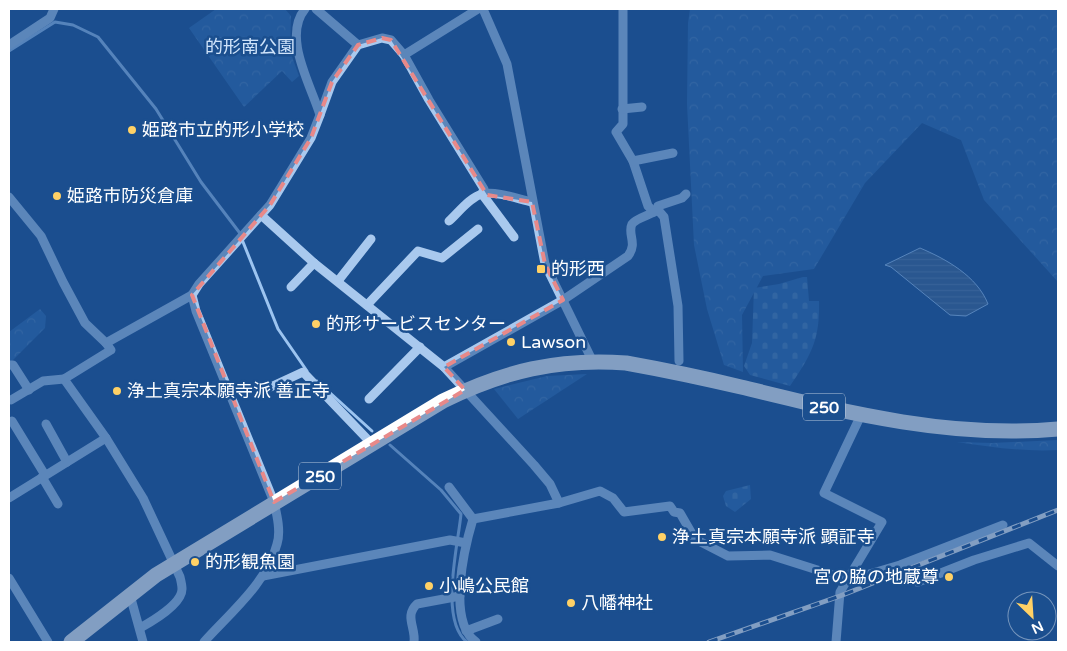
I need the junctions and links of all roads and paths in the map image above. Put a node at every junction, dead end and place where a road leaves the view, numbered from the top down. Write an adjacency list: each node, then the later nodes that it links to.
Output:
1 (54, 9): 7 (street)
2 (316, 9): 8 (street)
3 (478, 9): 9 (street)
4 (483, 9): 18 (street)
5 (623, 9): 11 (street)
6 (302, 10): 12 (street)
7 (9, 45)
8 (358, 45): 9 (street); 12 (street)
9 (404, 55): 15 (street)
10 (642, 107): 11 (street)
11 (622, 109): 14 (street)
12 (320, 115): 20 (street)
13 (673, 153): 14 (street)
14 (633, 161): 19 (street)
15 (482, 194): 18 (street); 21 (street); 23 (street)
16 (686, 194): 19 (street)
17 (9, 197): 31 (street)
18 (532, 202): 29 (street)
19 (656, 211): 29 (street); 34 (street)
20 (261, 215): 25 (street); 28 (street)
21 (448, 221)
22 (478, 229): 30 (street)
23 (514, 237)
24 (371, 240): 26 (street)
25 (314, 263): 26 (street); 27 (street)
26 (338, 281): 30 (street)
27 (291, 287)
28 (192, 295): 31 (street); 53 (street)
29 (563, 300): 33 (street); 36 (street)
30 (367, 305): 32 (street)
31 (106, 343): 37 (street)
32 (420, 347): 36 (street); 41 (street)
33 (592, 360): 39 (highway, 250); 43 (highway, 250)
34 (679, 361)
35 (9, 365): 38 (street)
36 (444, 367): 39 (street)
37 (64, 379): 38 (street); 47 (street)
38 (29, 390): 42 (street)
39 (465, 390): 48 (highway, 250); 54 (street)
40 (262, 391): 48 (street)
41 (369, 399)
42 (11, 400)
43 (861, 415): 46 (highway, 250); 63 (street)
44 (12, 421): 50 (street)
45 (46, 424): 49 (street)
46 (1058, 429)
47 (106, 438): 49 (street); 59 (street)
48 (372, 444): 53 (highway, 250)
49 (67, 462): 50 (street)
50 (43, 476): 52 (street); 55 (street)
51 (448, 487): 56 (street)
52 (9, 498)
53 (274, 502): 59 (highway, 250); 61 (street)
54 (559, 503): 56 (street); 63 (street)
55 (58, 504)
56 (473, 519): 58 (street)
57 (1003, 525): 63 (street)
58 (461, 542): 61 (street); 66 (street)
59 (173, 564): 65 (highway, 250); 68 (street)
60 (1058, 566): 64 (street)
61 (263, 576): 73 (street)
62 (9, 578): 70 (street)
63 (849, 580): 76 (street)
64 (906, 580)
65 (130, 595): 68 (street); 71 (highway, 250)
66 (455, 597): 69 (street); 74 (street)
67 (498, 619): 69 (street)
68 (140, 628): 72 (street)
69 (466, 630): 75 (street)
70 (48, 642)
71 (71, 642)
72 (143, 642)
73 (204, 642)
74 (414, 642)
75 (476, 642)
76 (836, 642)

